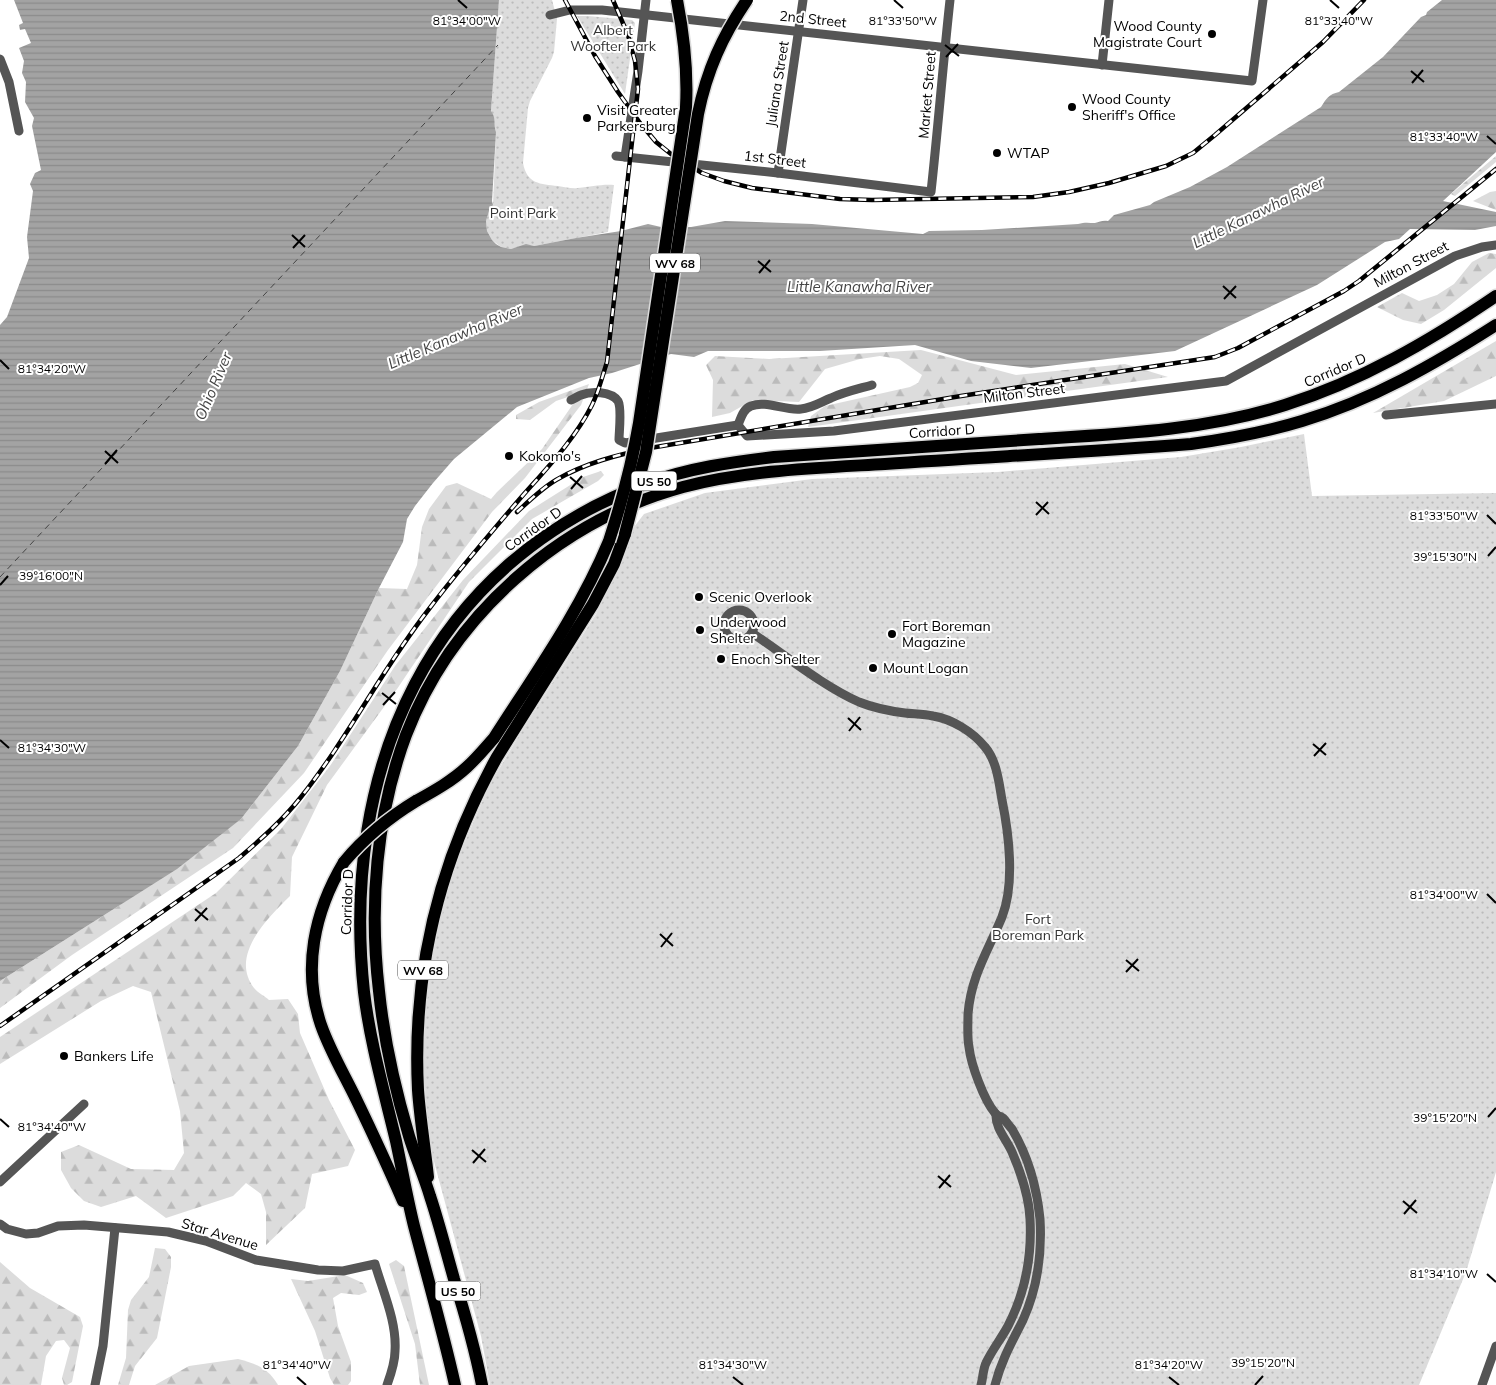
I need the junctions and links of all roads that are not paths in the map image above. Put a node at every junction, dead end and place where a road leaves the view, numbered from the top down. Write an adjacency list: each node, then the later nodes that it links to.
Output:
1 (646, 0): 8 (street)
2 (677, 0): 33 (highway, WV 68, bridge)
3 (747, 0): 31 (highway, WV 68, bridge)
4 (803, 0): 10 (street, Juliana Street)
5 (950, 0): 11 (street, Market Street)
6 (1109, 0): 13 (street)
7 (1263, 0): 13 (street, 2nd Street)
8 (644, 14): 9 (street, 2nd Street); 10 (street, 2nd Street); 15 (street, 1st Street)
9 (550, 15)
10 (798, 31): 11 (street, 2nd Street); 15 (street, Juliana Street)
11 (945, 47): 13 (street, 2nd Street); 16 (street, Market Street)
12 (0, 59): 14 (street)
13 (1102, 65)
14 (19, 131)
15 (778, 173): 16 (street, 1st Street)
16 (930, 192)
17 (1496, 245): 24 (street, Milton Street)
18 (1496, 296): 33 (highway, Corridor D / US 50)
19 (1496, 325): 31 (highway, Corridor D / US 50)
20 (872, 385): 24 (street)
21 (571, 400): 24 (street)
22 (1496, 404): 23 (street)
23 (1386, 415)
24 (738, 425)
25 (752, 633): 27 (street)
26 (84, 1104): 30 (street)
27 (996, 1114): 28 (street); 29 (street)
28 (1027, 1160): 29 (street); 41 (street)
29 (1017, 1164): 40 (street)
30 (0, 1182)
31 (430, 1197): 39 (highway, Corridor D / US 50)
32 (0, 1224): 34 (street, Star Avenue)
33 (414, 1224): 38 (highway, Corridor D / US 50)
34 (116, 1228): 36 (street); 37 (street, Star Avenue)
35 (1496, 1346): 42 (street)
36 (95, 1385)
37 (387, 1385)
38 (455, 1385)
39 (482, 1385)
40 (981, 1385)
41 (995, 1385)
42 (1482, 1385)

